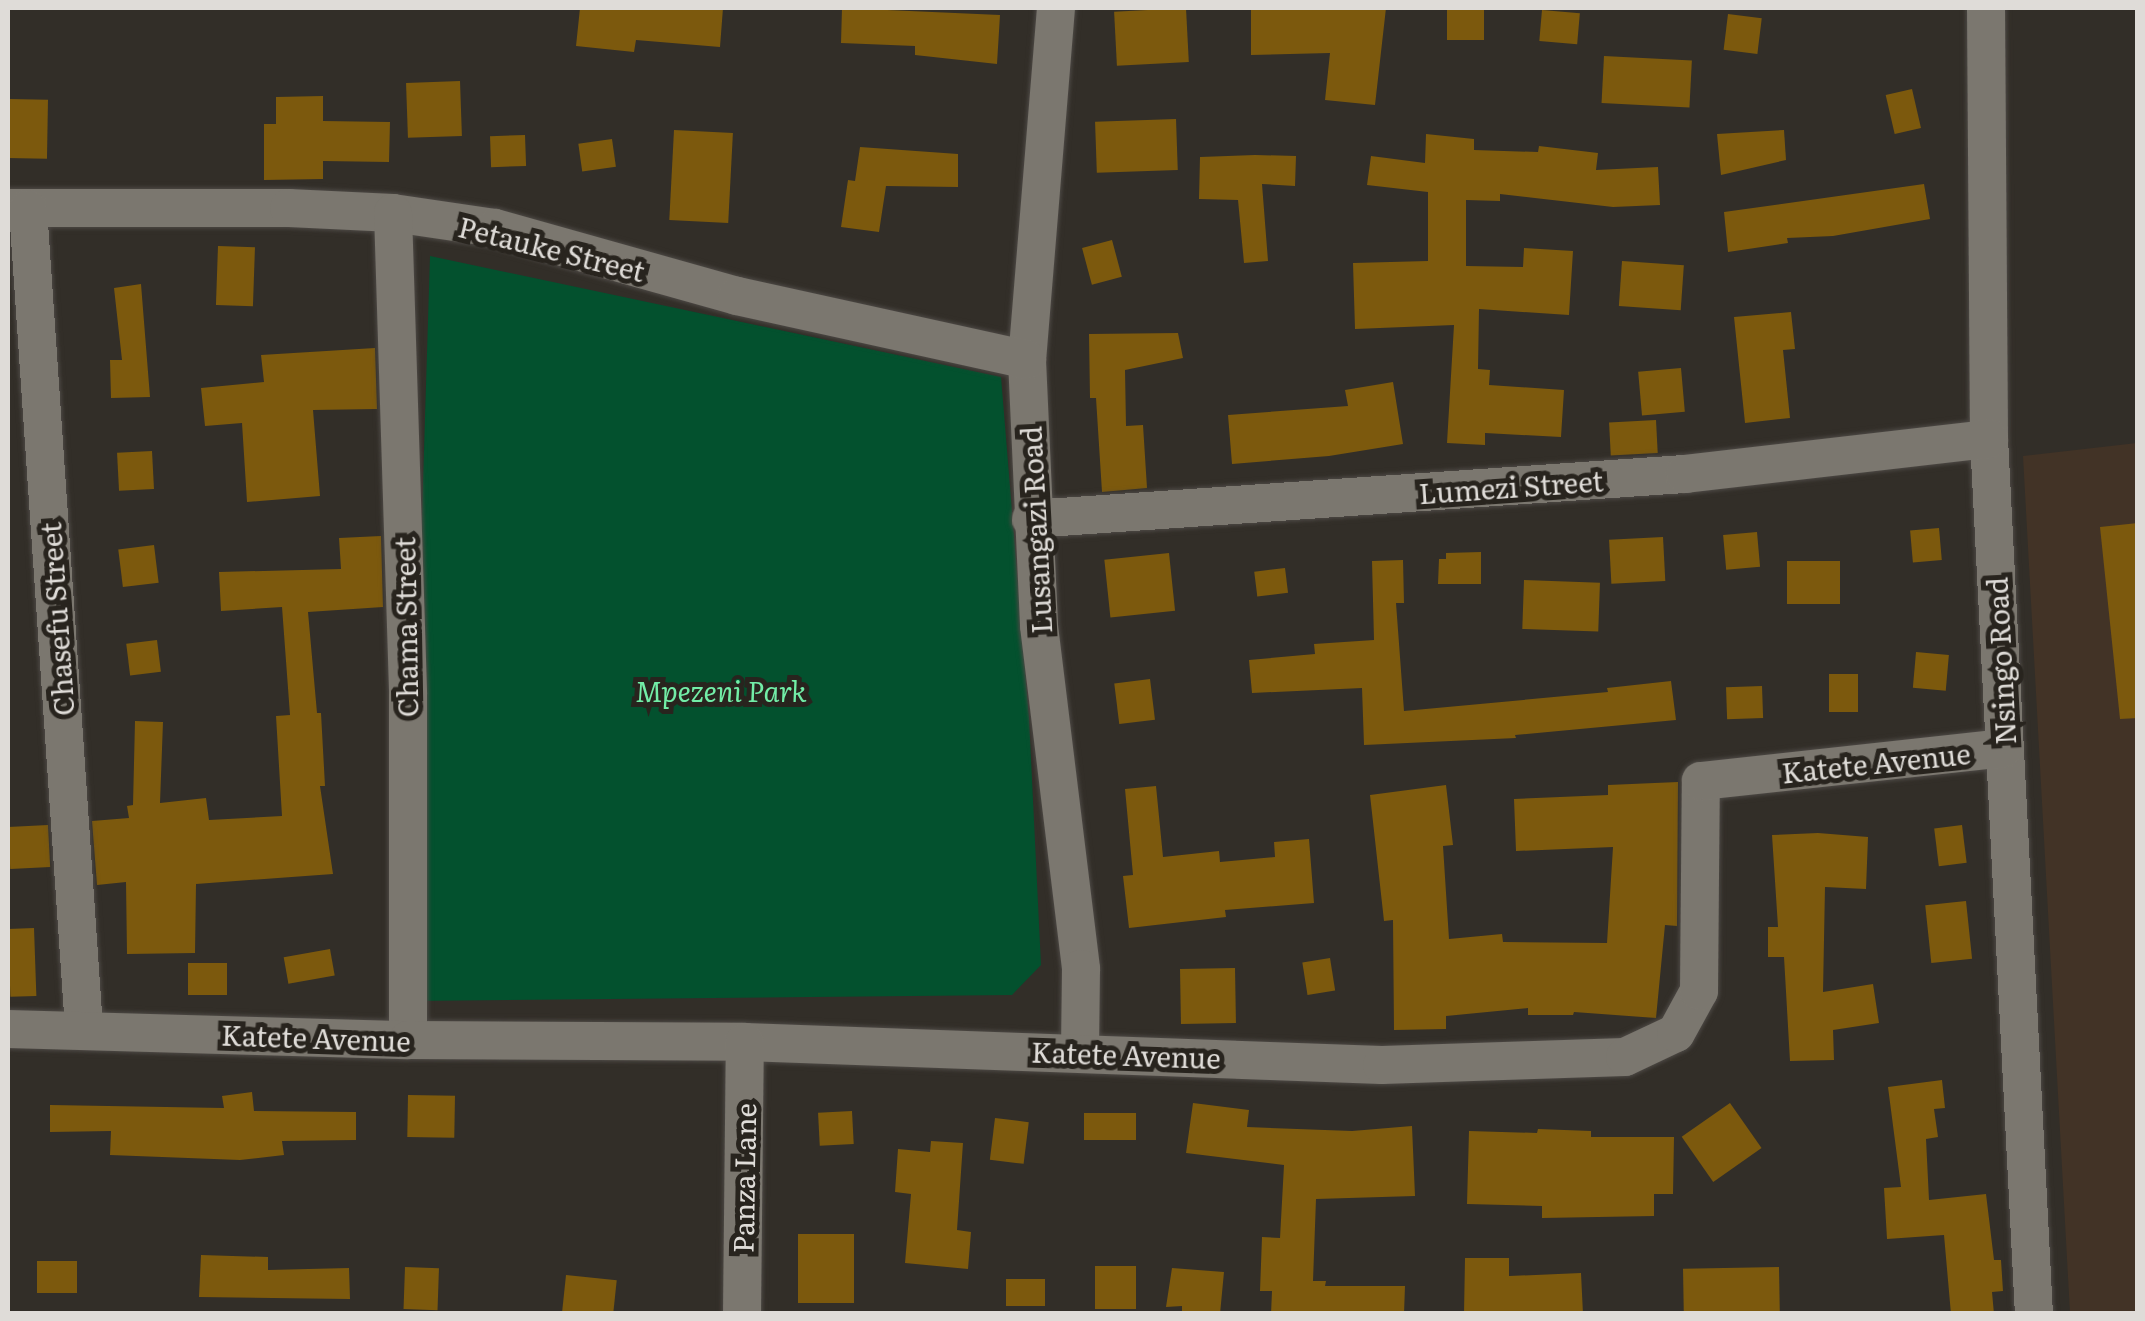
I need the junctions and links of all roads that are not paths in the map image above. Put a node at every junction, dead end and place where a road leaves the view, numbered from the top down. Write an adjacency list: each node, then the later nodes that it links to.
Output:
1 (1056, 8): 5 (street, Lusangazi Road)
2 (1986, 8): 6 (street, Nsingo Road)
3 (18, 208): 4 (street, Petauke Street); 10 (street, Chasefu Street)
4 (393, 213): 5 (street, Petauke Street); 11 (street, Chama Street)
5 (1027, 360): 7 (street, Lusangazi Road)
6 (1989, 439): 7 (street, Lumezi Street); 8 (street, Nsingo Road)
7 (1031, 520): 13 (street, Lusangazi Road)
8 (2004, 748): 13 (street, Katete Avenue); 15 (street, Nsingo Road)
9 (8, 1028): 10 (street, Katete Avenue)
10 (84, 1029): 11 (street, Katete Avenue)
11 (408, 1040): 12 (street, Katete Avenue)
12 (745, 1042): 13 (street, Katete Avenue); 14 (street, Panza Lane)
13 (1080, 1051)
14 (742, 1314)
15 (2034, 1314)

